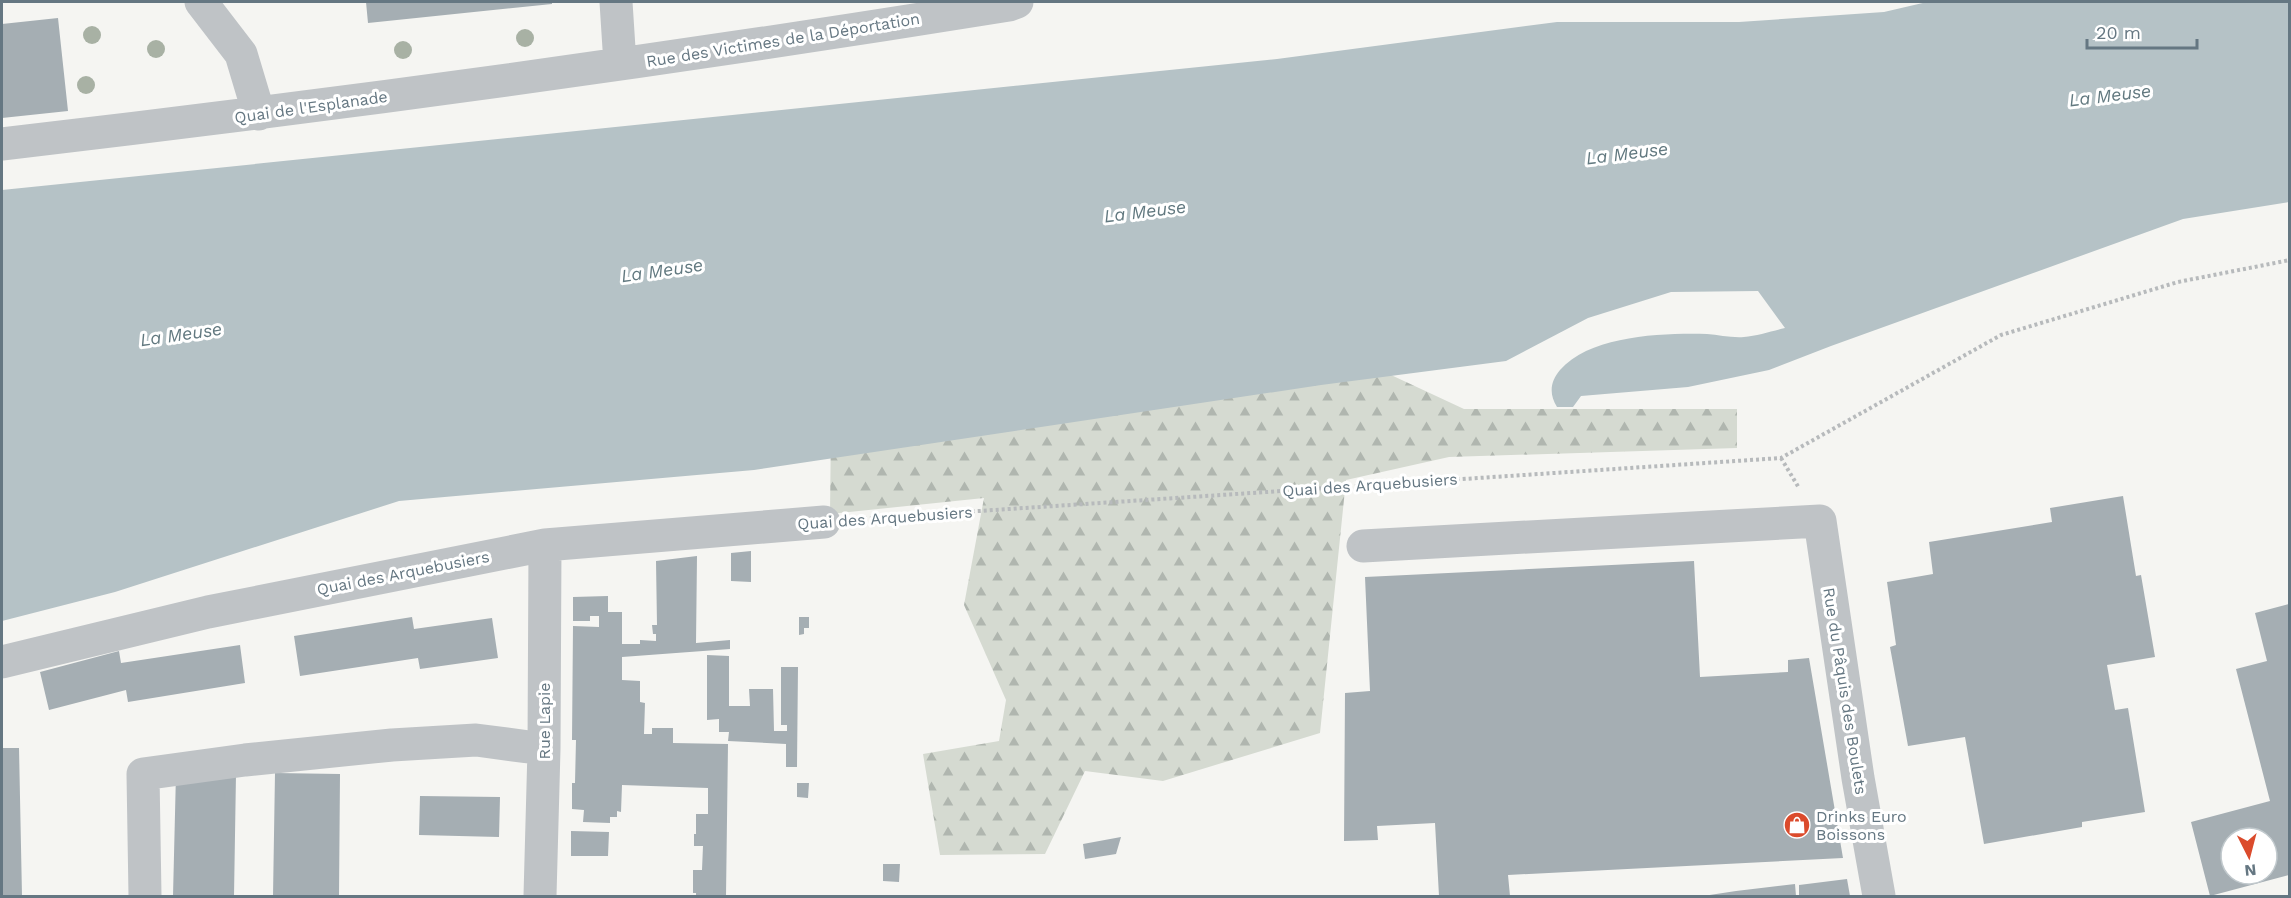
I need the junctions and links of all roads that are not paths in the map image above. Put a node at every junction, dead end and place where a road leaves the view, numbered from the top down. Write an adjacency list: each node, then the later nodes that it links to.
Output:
1 (201, 2): 5 (street)
2 (616, 2): 4 (street)
3 (1017, 2): 4 (street, Rue des Victimes de la Déportation)
4 (620, 64): 5 (street, Quai de l'Esplanade)
5 (259, 114): 6 (street, Quai de l'Esplanade)
6 (2, 144)
7 (824, 522): 8 (street, Quai des Arquebusiers)
8 (545, 545): 10 (street, Quai des Arquebusiers); 11 (street, Rue Lapie)
9 (1363, 546): 14 (street, Rue du Pâquis des Boulets)
10 (2, 662)
11 (544, 749): 12 (street); 13 (street, Rue Lapie)
12 (145, 897)
13 (540, 897)
14 (1879, 897)

